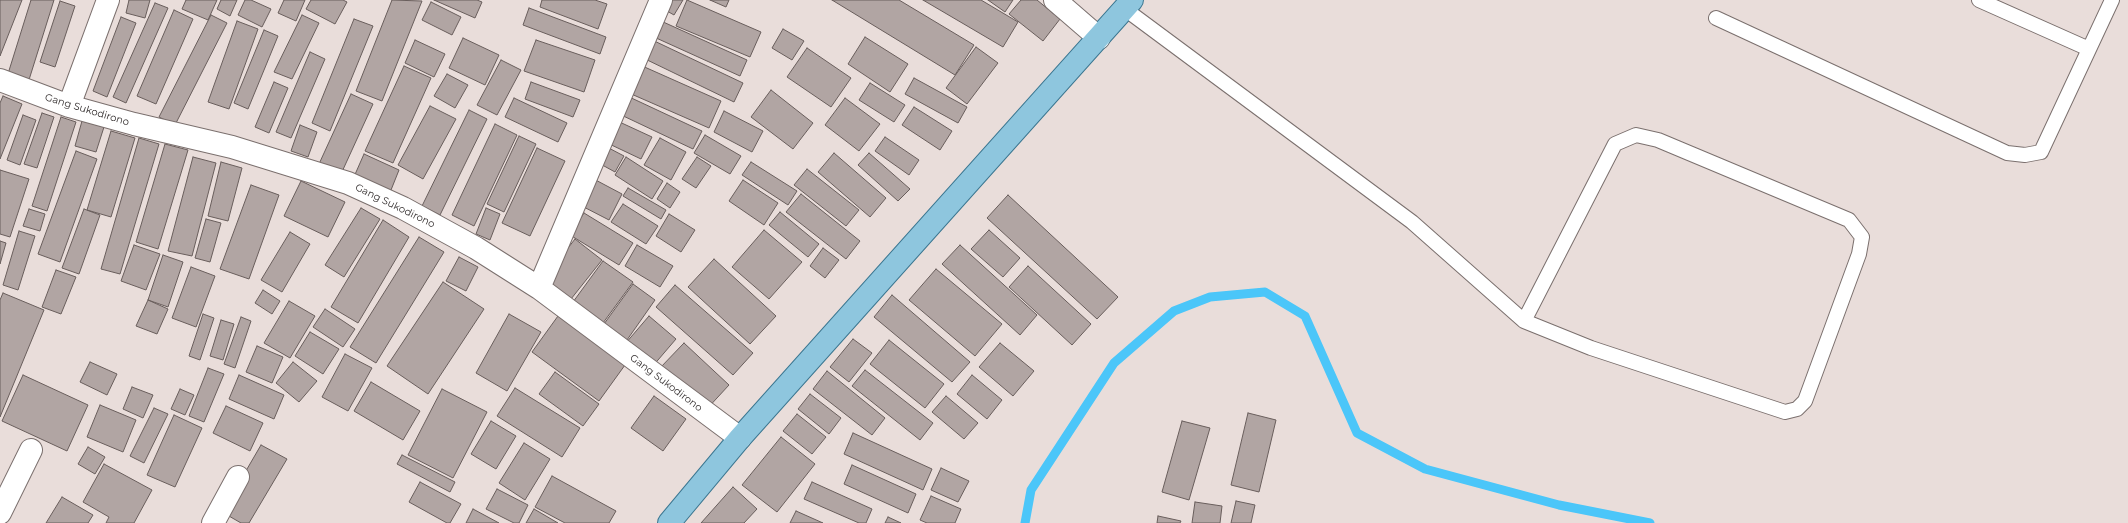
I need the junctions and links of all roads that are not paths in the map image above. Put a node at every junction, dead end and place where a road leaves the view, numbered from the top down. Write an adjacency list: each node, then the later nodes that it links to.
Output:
1 (108, 0): 11 (street)
2 (661, 0): 12 (street)
3 (1055, 0): 8 (street)
4 (1979, 0): 9 (lane)
5 (2112, 0): 9 (lane)
6 (1128, 5): 8 (main road); 13 (lane)
7 (1716, 18): 9 (lane)
8 (1099, 38): 14 (main road)
9 (2089, 49)
10 (0, 80): 11 (street, Gang Sukodirono)
11 (69, 106): 12 (street, Gang Sukodirono)
12 (539, 288): 14 (street, Gang Sukodirono)
13 (1524, 321): 13 (lane)
14 (740, 438): 19 (main road)
15 (31, 450): 17 (street)
16 (238, 477): 18 (street)
17 (0, 513)
18 (213, 523)
19 (669, 523)

